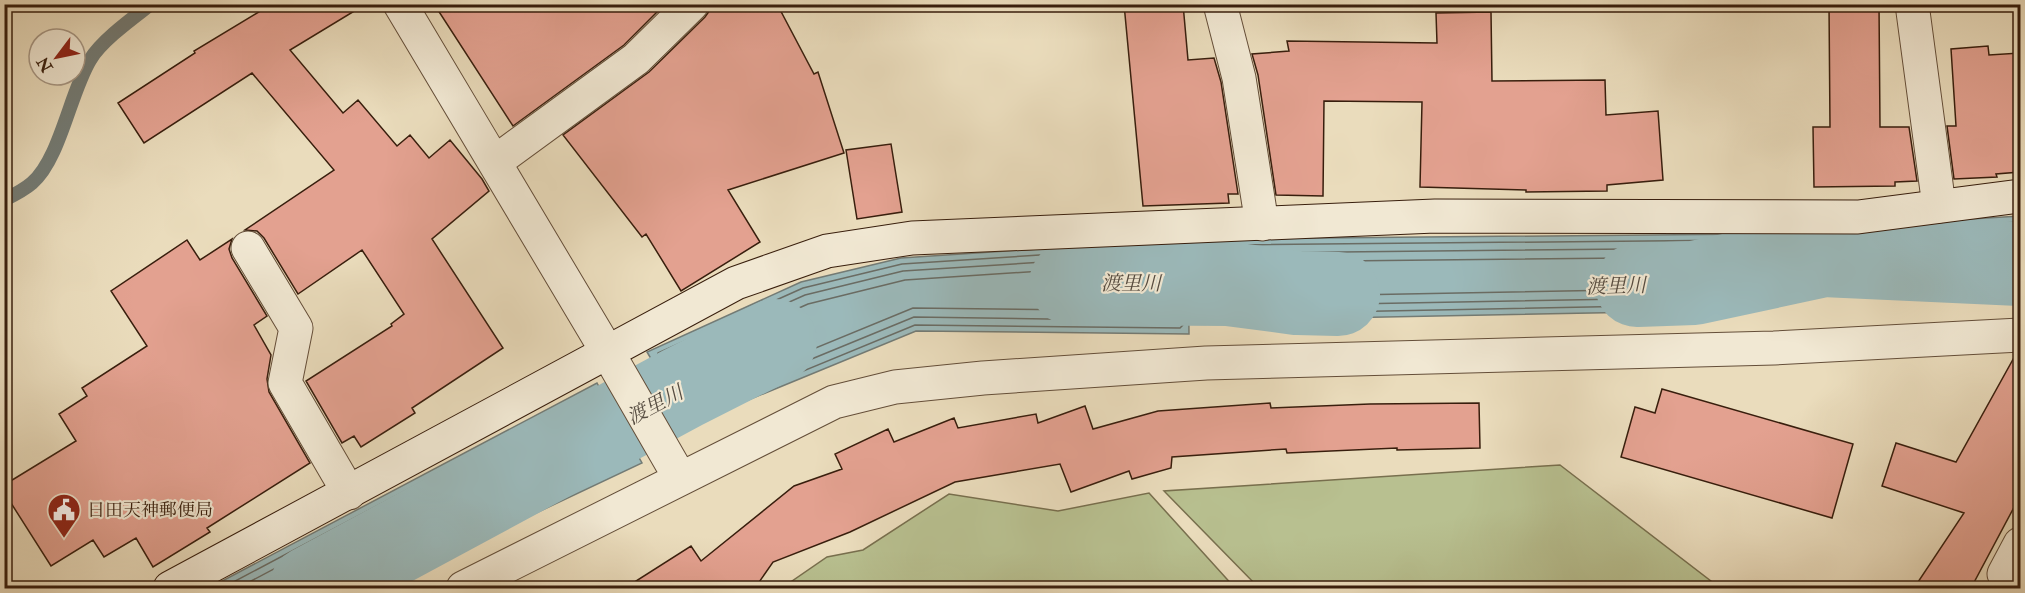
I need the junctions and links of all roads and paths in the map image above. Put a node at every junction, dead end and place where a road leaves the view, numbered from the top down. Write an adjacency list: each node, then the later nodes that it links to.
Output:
1 (400, 4): 5 (street)
2 (693, 4): 5 (street)
3 (1220, 4): 8 (street)
4 (1912, 4): 7 (street)
5 (495, 162): 11 (street)
6 (2020, 196): 7 (street)
7 (1939, 206): 8 (street)
8 (1262, 224): 11 (street)
9 (248, 248): 13 (street)
10 (2020, 335): 12 (street)
11 (608, 353): 12 (street); 13 (street)
12 (680, 478): 17 (street)
13 (349, 493): 16 (street)
14 (2020, 544): 15 (street)
15 (2004, 574)
16 (170, 588)
17 (463, 588)

